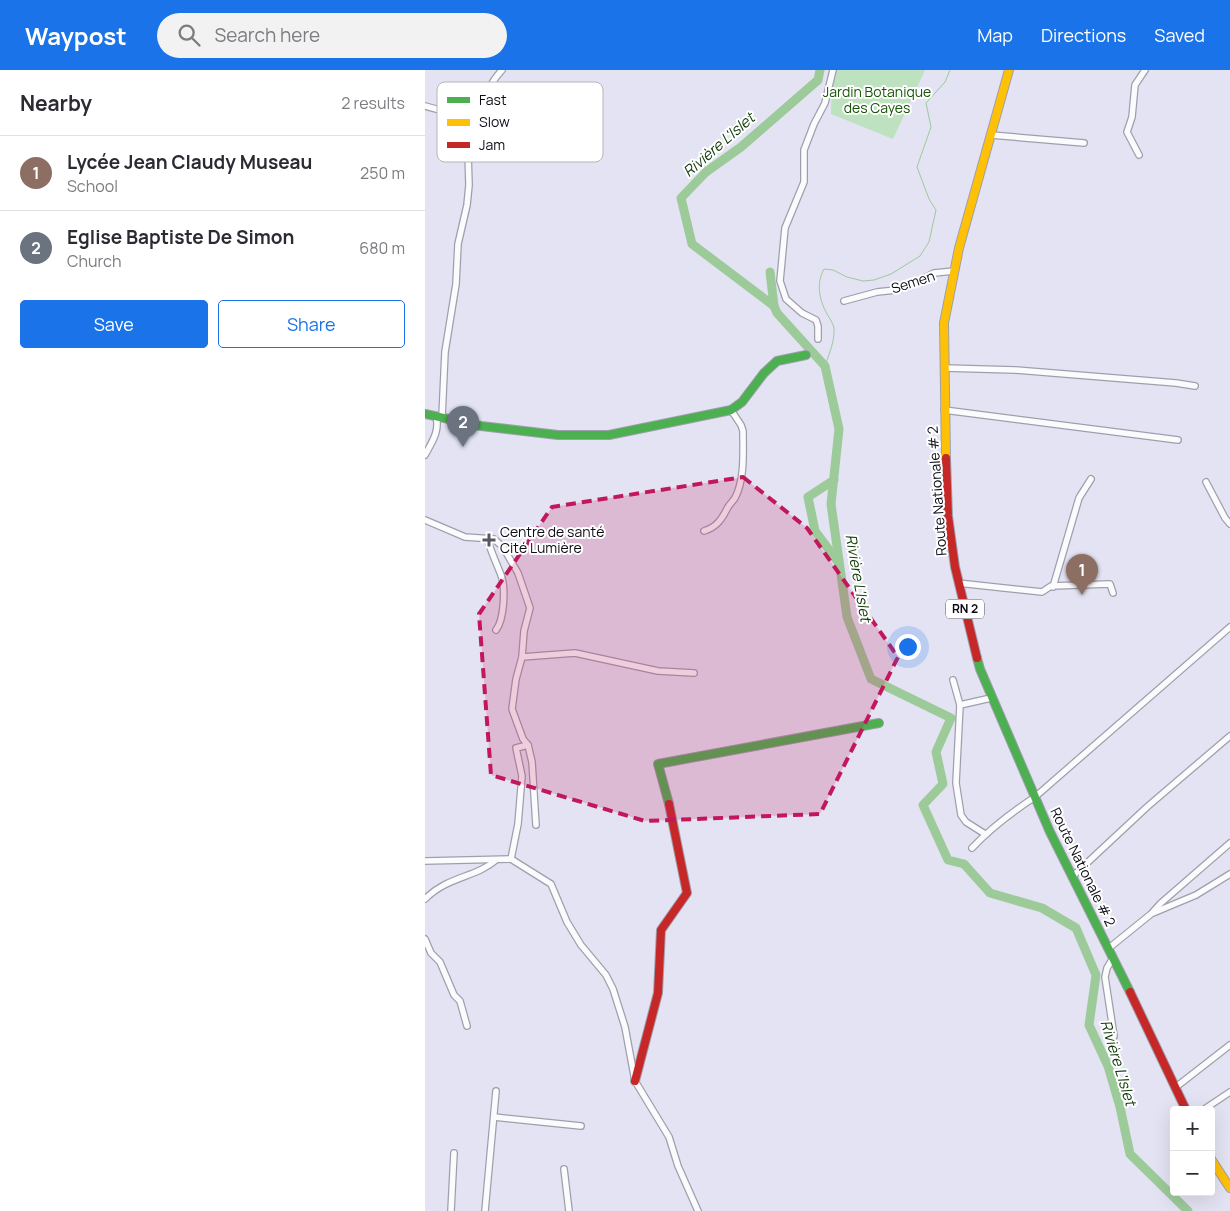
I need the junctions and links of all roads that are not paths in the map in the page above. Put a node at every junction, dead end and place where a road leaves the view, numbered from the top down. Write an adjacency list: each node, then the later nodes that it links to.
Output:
1 (502, 70): 5 (street)
2 (833, 70): 12 (street)
3 (1009, 70): 6 (main road, Route Nationale # 2 / RN 2)
4 (1145, 70): 8 (street)
5 (492, 82)
6 (991, 135): 7 (street); 10 (main road, Route Nationale # 2 / RN 2)
7 (1083, 143)
8 (1139, 155)
9 (468, 162): 19 (street)
10 (954, 271): 11 (street, Semen); 14 (main road, Route Nationale # 2 / RN 2)
11 (844, 300)
12 (818, 339)
13 (807, 355): 16 (main road)
14 (944, 368): 15 (street); 17 (main road, Route Nationale # 2 / RN 2)
15 (1195, 386)
16 (731, 410): 19 (main road); 26 (street)
17 (944, 410): 20 (street); 28 (main road, Route Nationale # 2 / RN 2)
18 (425, 414): 19 (main road)
19 (439, 416): 21 (street)
20 (1178, 440)
21 (425, 455)
22 (1091, 479): 29 (street)
23 (1205, 482): 25 (street)
24 (425, 520): 27 (street)
25 (1230, 524)
26 (704, 531)
27 (487, 538): 32 (street); 33 (street)
28 (959, 583): 29 (street); 36 (main road, Route Nationale # 2 / RN 2)
29 (1053, 587): 30 (street)
30 (1113, 593)
31 (1230, 628): 41 (street)
32 (496, 630)
33 (522, 657): 34 (street); 40 (street)
34 (694, 673)
35 (953, 680): 37 (street)
36 (991, 698): 37 (street); 41 (main road, Route Nationale # 2 / RN 2)
37 (960, 705): 43 (street)
38 (879, 723): 61 (main road)
39 (1230, 736): 50 (street)
40 (528, 745): 42 (street); 46 (street)
41 (1035, 797): 43 (street); 50 (main road, Route Nationale # 2 / RN 2)
42 (536, 825)
43 (985, 834): 45 (street)
44 (1230, 843): 52 (street)
45 (972, 848)
46 (511, 859): 47 (street); 61 (street)
47 (496, 860): 48 (street); 51 (street)
48 (425, 861)
49 (1230, 874): 52 (street)
50 (1073, 876): 54 (main road, Route Nationale # 2 / RN 2)
51 (425, 898)
52 (1151, 914): 54 (street)
53 (425, 939): 55 (street)
54 (1109, 948): 57 (main road, Route Nationale # 2 / RN 2)
55 (431, 953): 56 (street); 58 (street)
56 (425, 958)
57 (1113, 958): 59 (street); 62 (main road, Route Nationale # 2 / RN 2)
58 (467, 1026)
59 (1114, 1036)
60 (1230, 1045): 62 (street)
61 (635, 1080): 76 (street)
62 (1176, 1086): 65 (main road, Route Nationale # 2 / RN 2)
63 (496, 1090): 67 (street)
64 (1230, 1092): 66 (street)
65 (1185, 1106)
66 (1209, 1106)
67 (494, 1117): 68 (street); 74 (street)
68 (581, 1126)
69 (454, 1153): 73 (street)
70 (1215, 1165): 72 (main road)
71 (564, 1169): 75 (street)
72 (1230, 1188)
73 (451, 1211)
74 (485, 1211)
75 (569, 1211)
76 (698, 1211)

